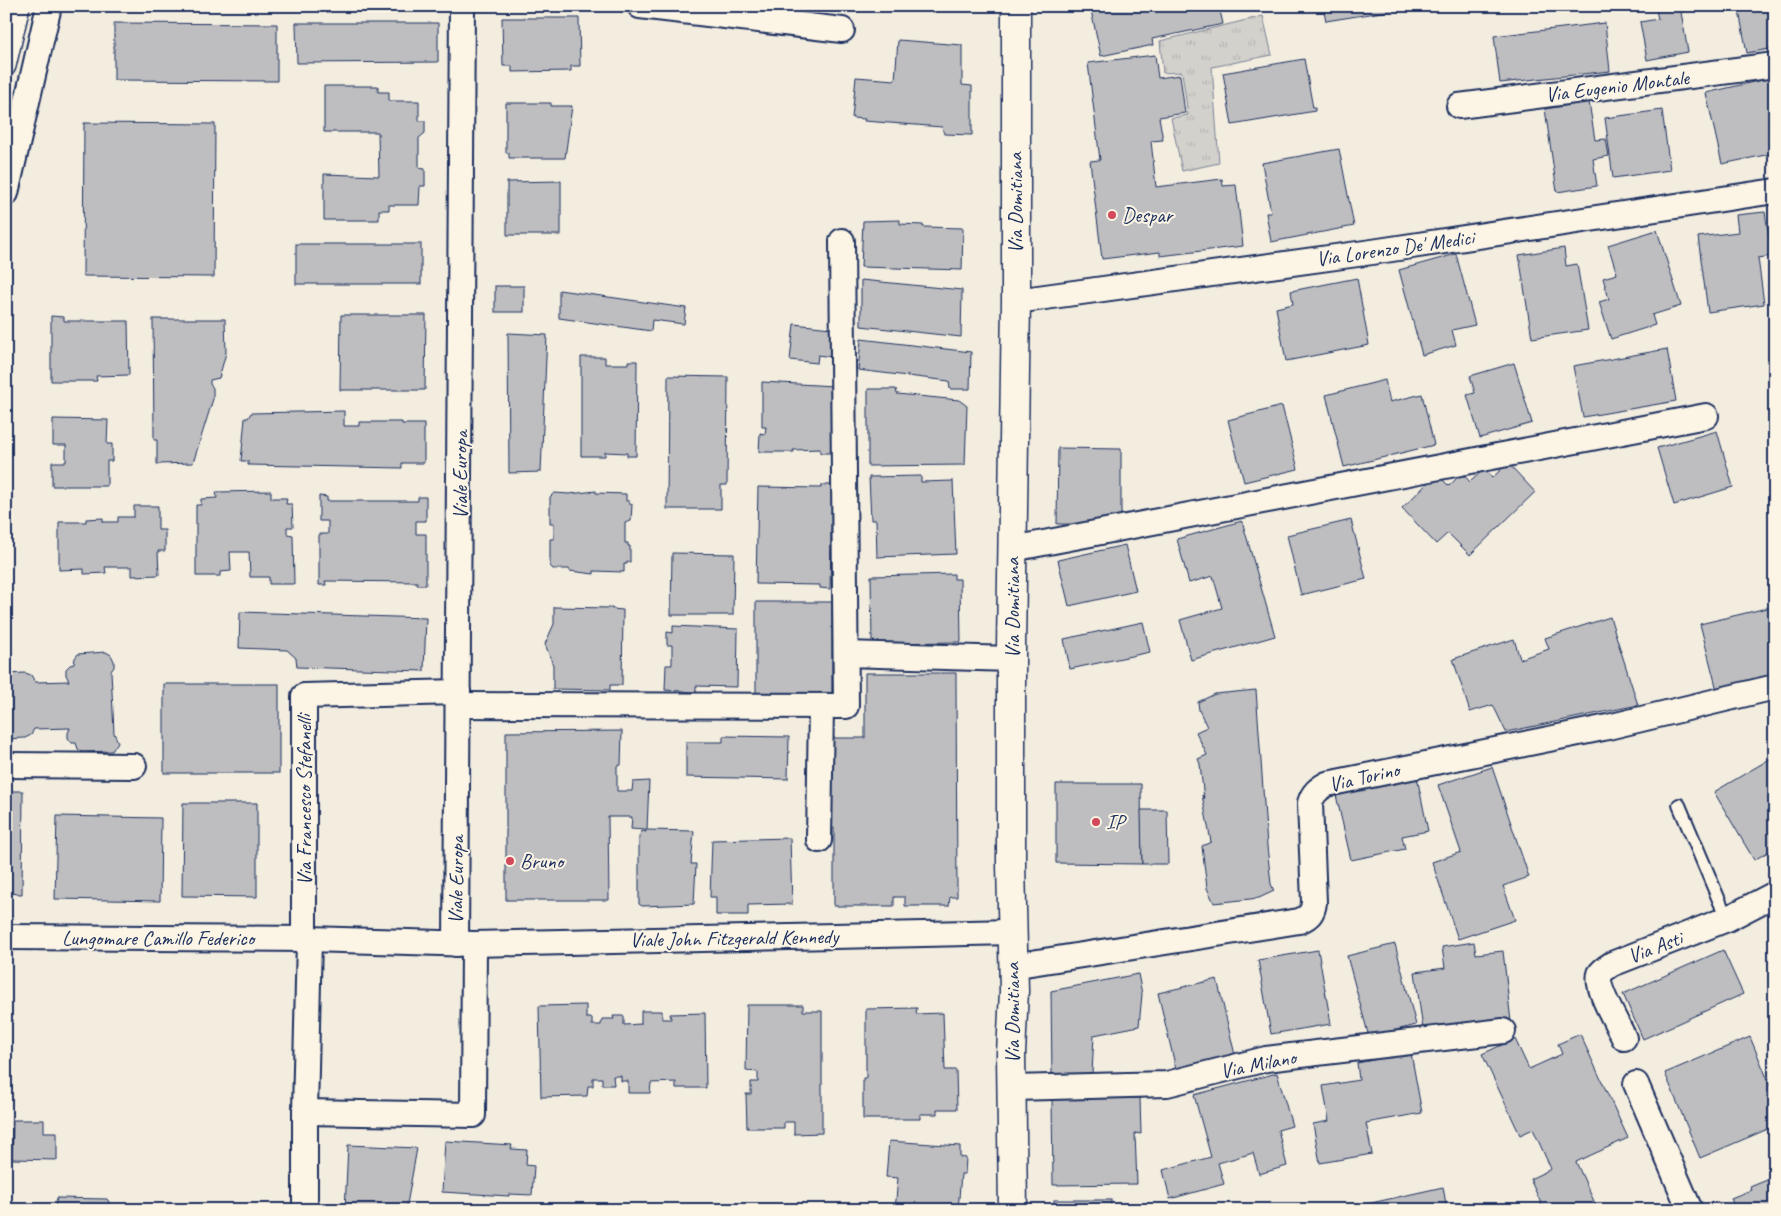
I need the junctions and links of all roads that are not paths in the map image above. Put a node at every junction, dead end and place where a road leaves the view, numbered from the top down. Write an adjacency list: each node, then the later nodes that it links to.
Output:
1 (20, 6): 8 (street)
2 (49, 6): 11 (street)
3 (462, 6): 19 (street, Viale Europa)
4 (640, 6): 6 (street)
5 (1016, 6): 13 (main road, Via Domitiana)
6 (842, 30)
7 (1775, 65): 9 (street, Via Eugenio Montale)
8 (6, 66)
9 (1459, 106)
10 (1775, 191): 13 (street, Via Lorenzo De' Medici)
11 (6, 193)
12 (842, 241): 16 (street)
13 (1016, 301): 15 (main road, Via Domitiana)
14 (1706, 416): 15 (street)
15 (1012, 549): 17 (main road, Via Domitiana)
16 (846, 654): 17 (street); 20 (street)
17 (1011, 659): 27 (main road, Via Domitiana)
18 (1775, 687): 31 (street, Via Torino)
19 (458, 698): 20 (street); 29 (street, Via Francesco Stefanelli); 30 (street, Viale Europa)
20 (821, 706): 24 (street)
21 (6, 765): 22 (street)
22 (134, 766)
23 (1679, 805): 26 (lane)
24 (819, 840)
25 (1775, 894): 26 (street, Via Asti)
26 (1728, 919): 33 (street, Via Asti)
27 (1013, 932): 30 (street, Viale John Fitzgerald Kennedy); 31 (main road, Via Domitiana)
28 (6, 937): 29 (street, Lungomare Camillo Federico)
29 (307, 939): 30 (street, Viale John Fitzgerald Kennedy); 36 (street)
30 (465, 944): 36 (street, Viale Europa)
31 (1012, 966): 35 (main road, Via Domitiana)
32 (1503, 1031): 35 (street, Via Milano)
33 (1624, 1038)
34 (1636, 1084): 39 (street)
35 (1013, 1088): 38 (main road, Via Domitiana)
36 (305, 1112): 37 (street)
37 (305, 1210)
38 (1013, 1210)
39 (1690, 1210)

